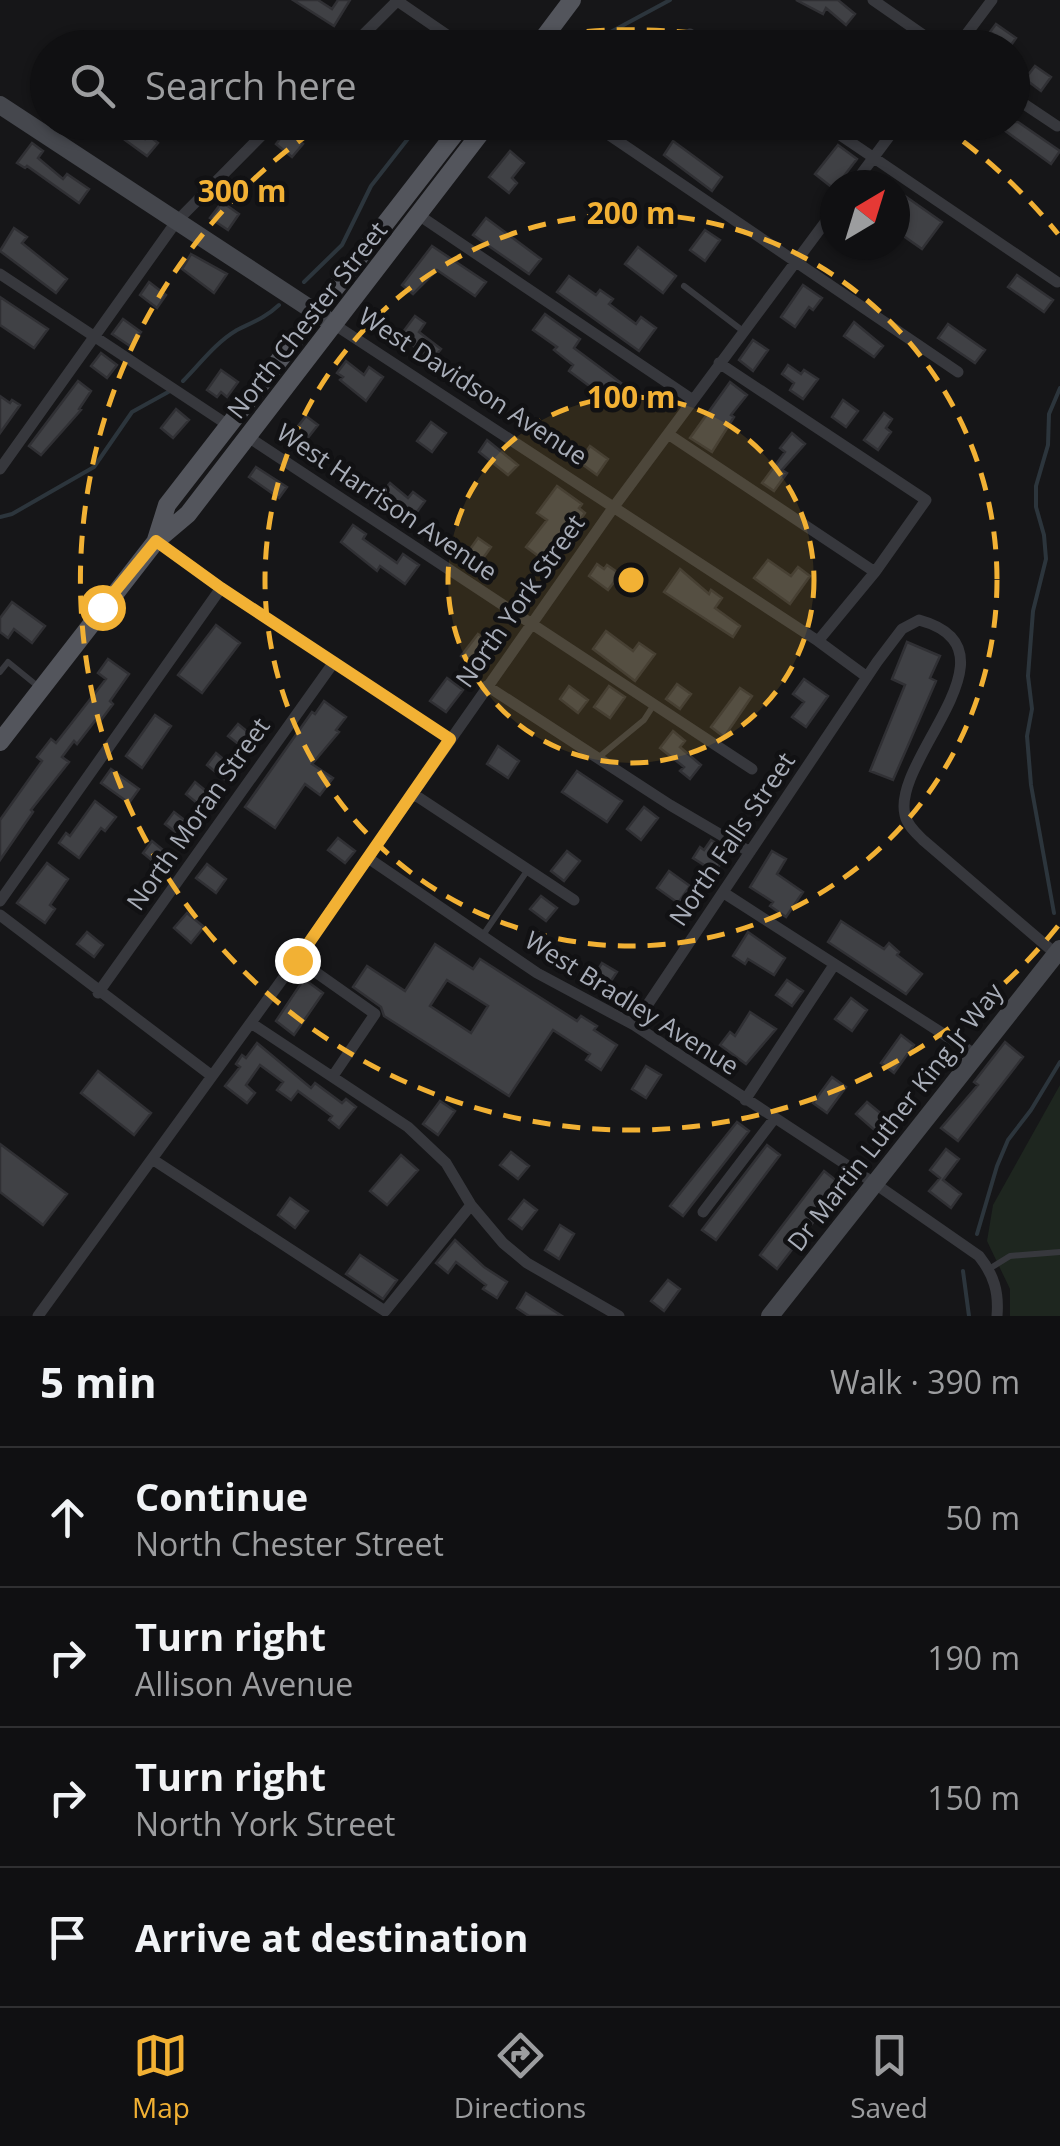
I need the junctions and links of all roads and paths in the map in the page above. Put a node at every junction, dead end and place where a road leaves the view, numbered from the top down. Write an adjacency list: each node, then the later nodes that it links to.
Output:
1 (397, 0): 5 (street); 6 (street)
2 (572, 0): 7 (main road)
3 (872, 0): 8 (street)
4 (992, 0): 9 (street)
5 (368, 30)
6 (440, 30)
7 (550, 30)
8 (916, 30)
9 (970, 30)
10 (0, 105): 12 (main road, West Davidson Avenue)
11 (1030, 108): 13 (street)
12 (30, 125)
13 (1057, 126)
14 (53, 140): 24 (main road, West Davidson Avenue)
15 (257, 140): 24 (street)
16 (451, 140): 30 (main road, North Chester Street)
17 (475, 140): 23 (main road, North Chester Street)
18 (616, 140): 26 (street)
19 (847, 140): 21 (street)
20 (886, 140): 21 (street)
21 (873, 158): 22 (street); 28 (street)
22 (864, 170)
23 (420, 216): 30 (main road, North Chester Street); 35 (street)
24 (176, 222): 30 (main road, West Davidson Avenue); 32 (street)
25 (820, 229): 26 (street, North York Street)
26 (794, 264): 31 (street, North York Street); 34 (street)
27 (0, 274): 32 (street)
28 (1056, 282)
29 (684, 286): 31 (lane)
30 (325, 318): 36 (main road, North Chester Street); 38 (main road, North Chester Street); 40 (street, West Davidson Avenue)
31 (743, 331): 33 (street, North York Street)
32 (96, 337): 36 (street); 39 (street)
33 (719, 362): 35 (street, North York Street); 42 (street)
34 (958, 372)
35 (693, 400): 37 (street, North York Street)
36 (228, 425): 41 (main road, North Chester Street)
37 (668, 434): 40 (street, North York Street); 42 (street)
38 (248, 436): 41 (main road, North Chester Street); 44 (street, West Harrison Avenue)
39 (2, 461)
40 (613, 508): 44 (street, North York Street); 45 (street, West Davidson Avenue)
41 (156, 541): 43 (street); 50 (main road, North Chester Street)
42 (874, 572): 45 (street)
43 (221, 588): 46 (street); 62 (street)
44 (531, 625): 49 (street, North York Street); 51 (street, West Harrison Avenue)
45 (818, 641): 48 (street, West Davidson Avenue)
46 (334, 662): 52 (street); 68 (street, North Moran Street)
47 (0, 672): 50 (lane)
48 (867, 677): 57 (street, North Falls Street); 65 (street, North Falls Street)
49 (487, 686): 52 (street, North York Street); 54 (street)
50 (41, 689): 53 (main road, North Chester Street)
51 (654, 706): 54 (lane); 55 (street, West Harrison Avenue)
52 (450, 739): 56 (street, North York Street)
53 (0, 742)
54 (598, 758): 57 (street)
55 (752, 769)
56 (412, 793): 58 (street, North York Street); 59 (street)
57 (750, 852): 60 (street, North Falls Street)
58 (368, 858): 64 (street, West Bradley Avenue); 66 (street, North York Street)
59 (528, 870): 61 (street); 64 (lane)
60 (724, 894): 67 (street); 70 (street, North Falls Street)
61 (574, 900)
62 (0, 901)
63 (0, 915): 68 (street)
64 (483, 935): 70 (street, West Bradley Avenue)
65 (1058, 952): 71 (main road, Dr Martin Luther King Jr Way)
66 (297, 960): 69 (street, North York Street); 73 (street)
67 (834, 965): 71 (street); 74 (street)
68 (98, 993): 72 (street)
69 (251, 1022): 72 (street, North York Street); 73 (street)
70 (634, 1025): 74 (street, West Bradley Avenue)
71 (976, 1055): 77 (main road, Dr Martin Luther King Jr Way)
72 (212, 1076): 76 (street, North York Street)
73 (332, 1076): 78 (street)
74 (745, 1100): 75 (street, West Bradley Avenue)
75 (774, 1119): 77 (street, West Bradley Avenue); 79 (street)
76 (152, 1159): 78 (street); 82 (street, North York Street)
77 (874, 1183): 81 (street, West Bradley Avenue); 84 (main road, Dr Martin Luther King Jr Way)
78 (472, 1205): 83 (street)
79 (703, 1212)
80 (1060, 1252): 81 (lane)
81 (988, 1268): 85 (street)
82 (38, 1316)
83 (619, 1316)
84 (770, 1316)
85 (996, 1316)

